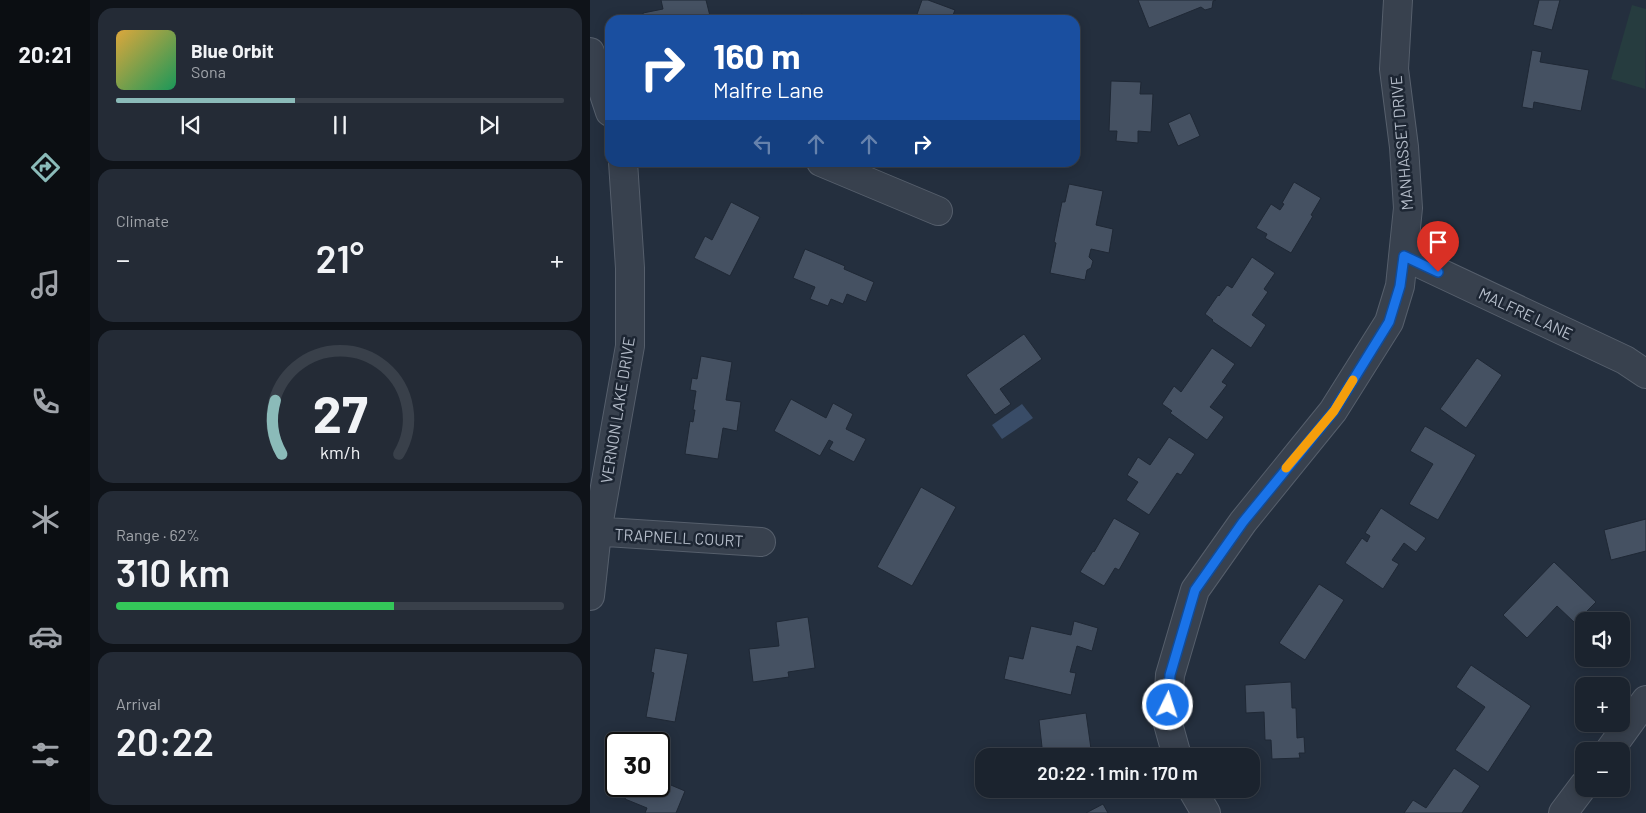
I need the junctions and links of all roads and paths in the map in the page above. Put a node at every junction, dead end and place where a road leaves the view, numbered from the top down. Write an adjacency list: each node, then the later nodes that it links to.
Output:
1 (1398, 0): 7 (street, MANHASSET DRIVE)
2 (590, 52): 3 (street)
3 (605, 97)
4 (623, 167): 9 (street, VERNON LAKE DRIVE)
5 (833, 167): 6 (street)
6 (938, 211)
7 (1404, 256): 8 (street, MALFRE LANE); 14 (street, MANHASSET DRIVE)
8 (1646, 374)
9 (594, 532): 10 (street, TRAPNELL COURT); 11 (street, VERNON LAKE DRIVE)
10 (761, 542)
11 (590, 596)
12 (1646, 700): 13 (street)
13 (1615, 742)
14 (1175, 748)
15 (1575, 797): 18 (street)
16 (1197, 798): 17 (street)
17 (1206, 813)
18 (1563, 813)

